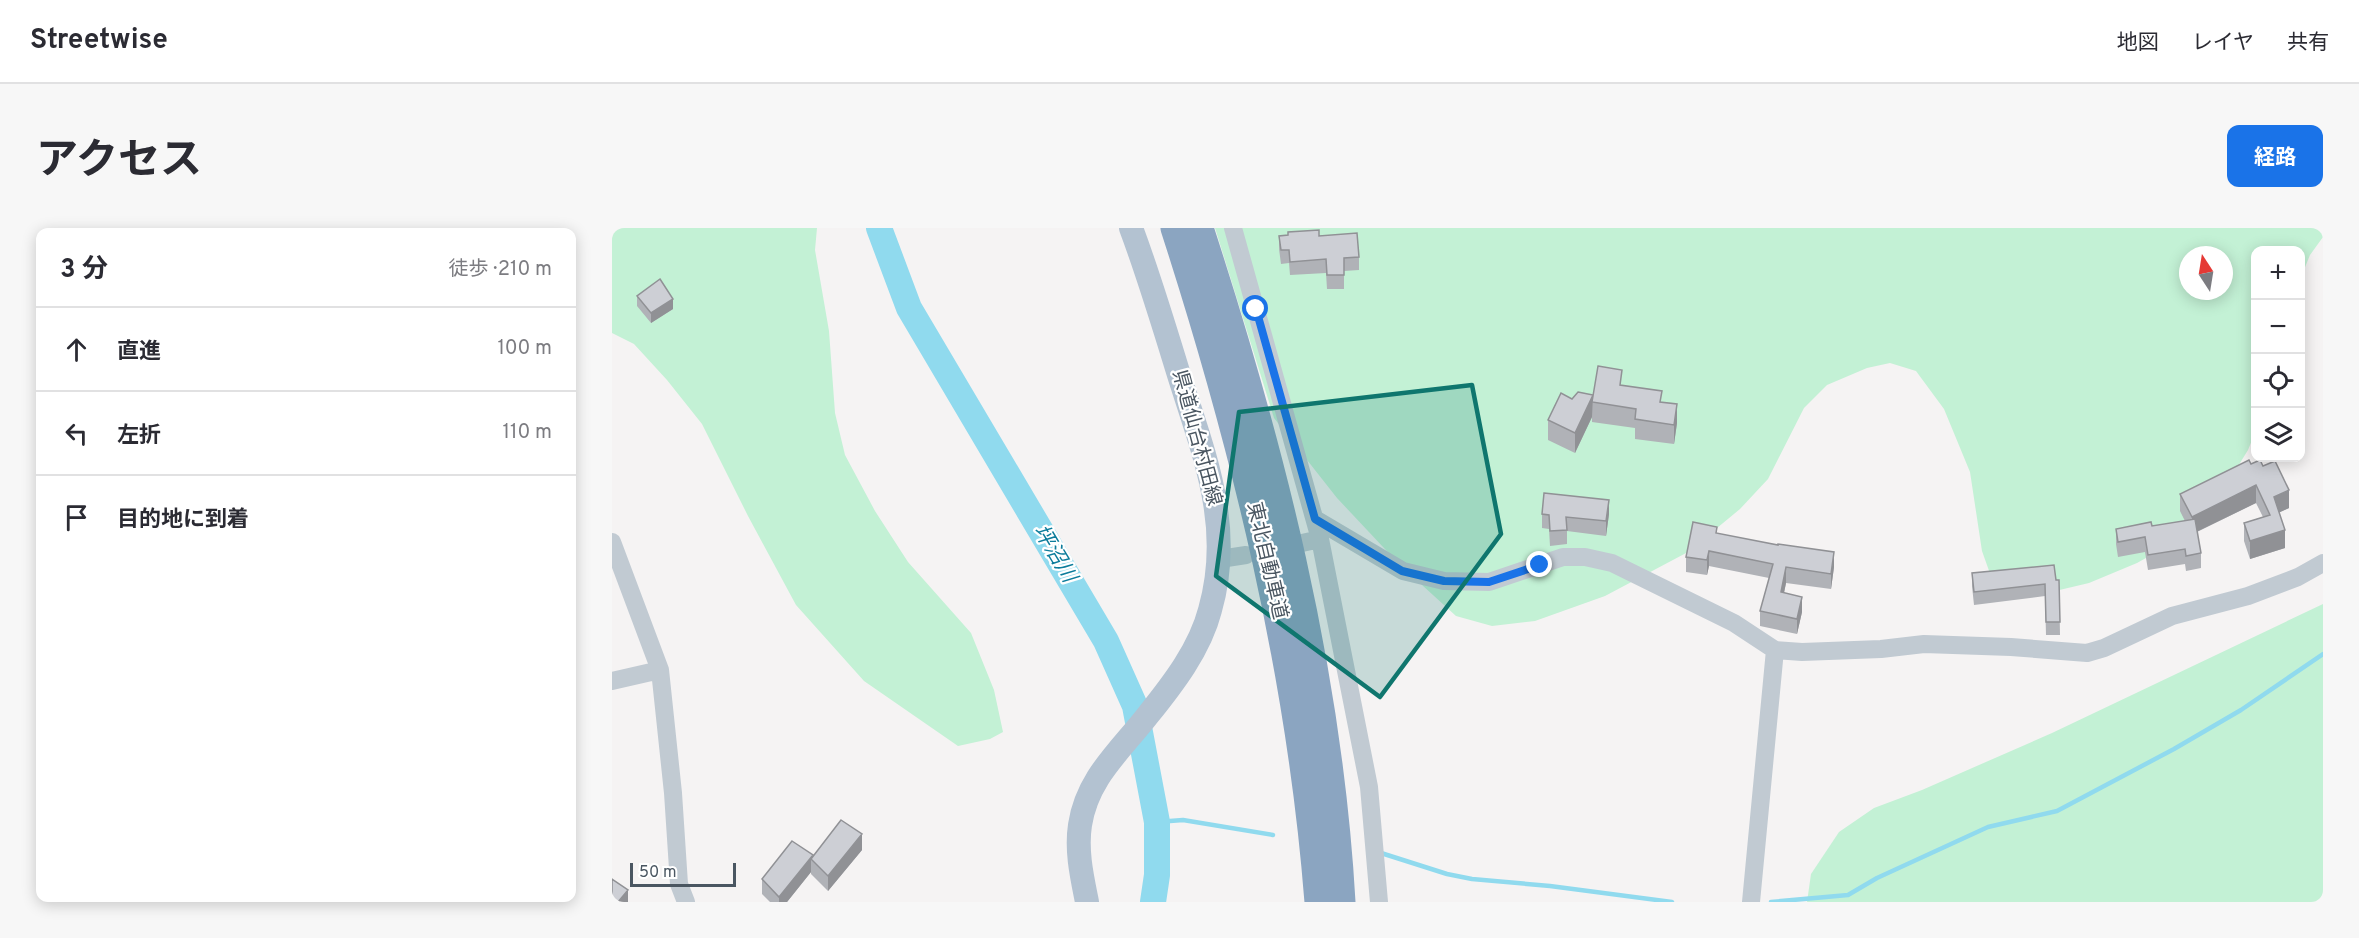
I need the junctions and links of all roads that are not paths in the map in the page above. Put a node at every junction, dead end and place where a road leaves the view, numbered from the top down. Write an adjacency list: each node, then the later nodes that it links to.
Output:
1 (1131, 228): 8 (main road, 県道仙台村田線)
2 (1174, 228): 15 (highway, 東北自動車道)
3 (1200, 228): 16 (highway, 東北自動車道)
4 (1233, 228): 5 (street)
5 (1315, 519): 10 (street); 17 (street)
6 (612, 542): 11 (street)
7 (1246, 555): 8 (street)
8 (1220, 559): 14 (main road, 県道仙台村田線)
9 (2323, 563): 10 (street)
10 (1776, 650): 18 (street)
11 (660, 670): 12 (street); 13 (street)
12 (612, 681)
13 (686, 902)
14 (1086, 902)
15 (1318, 902)
16 (1342, 902)
17 (1379, 902)
18 (1751, 902)

